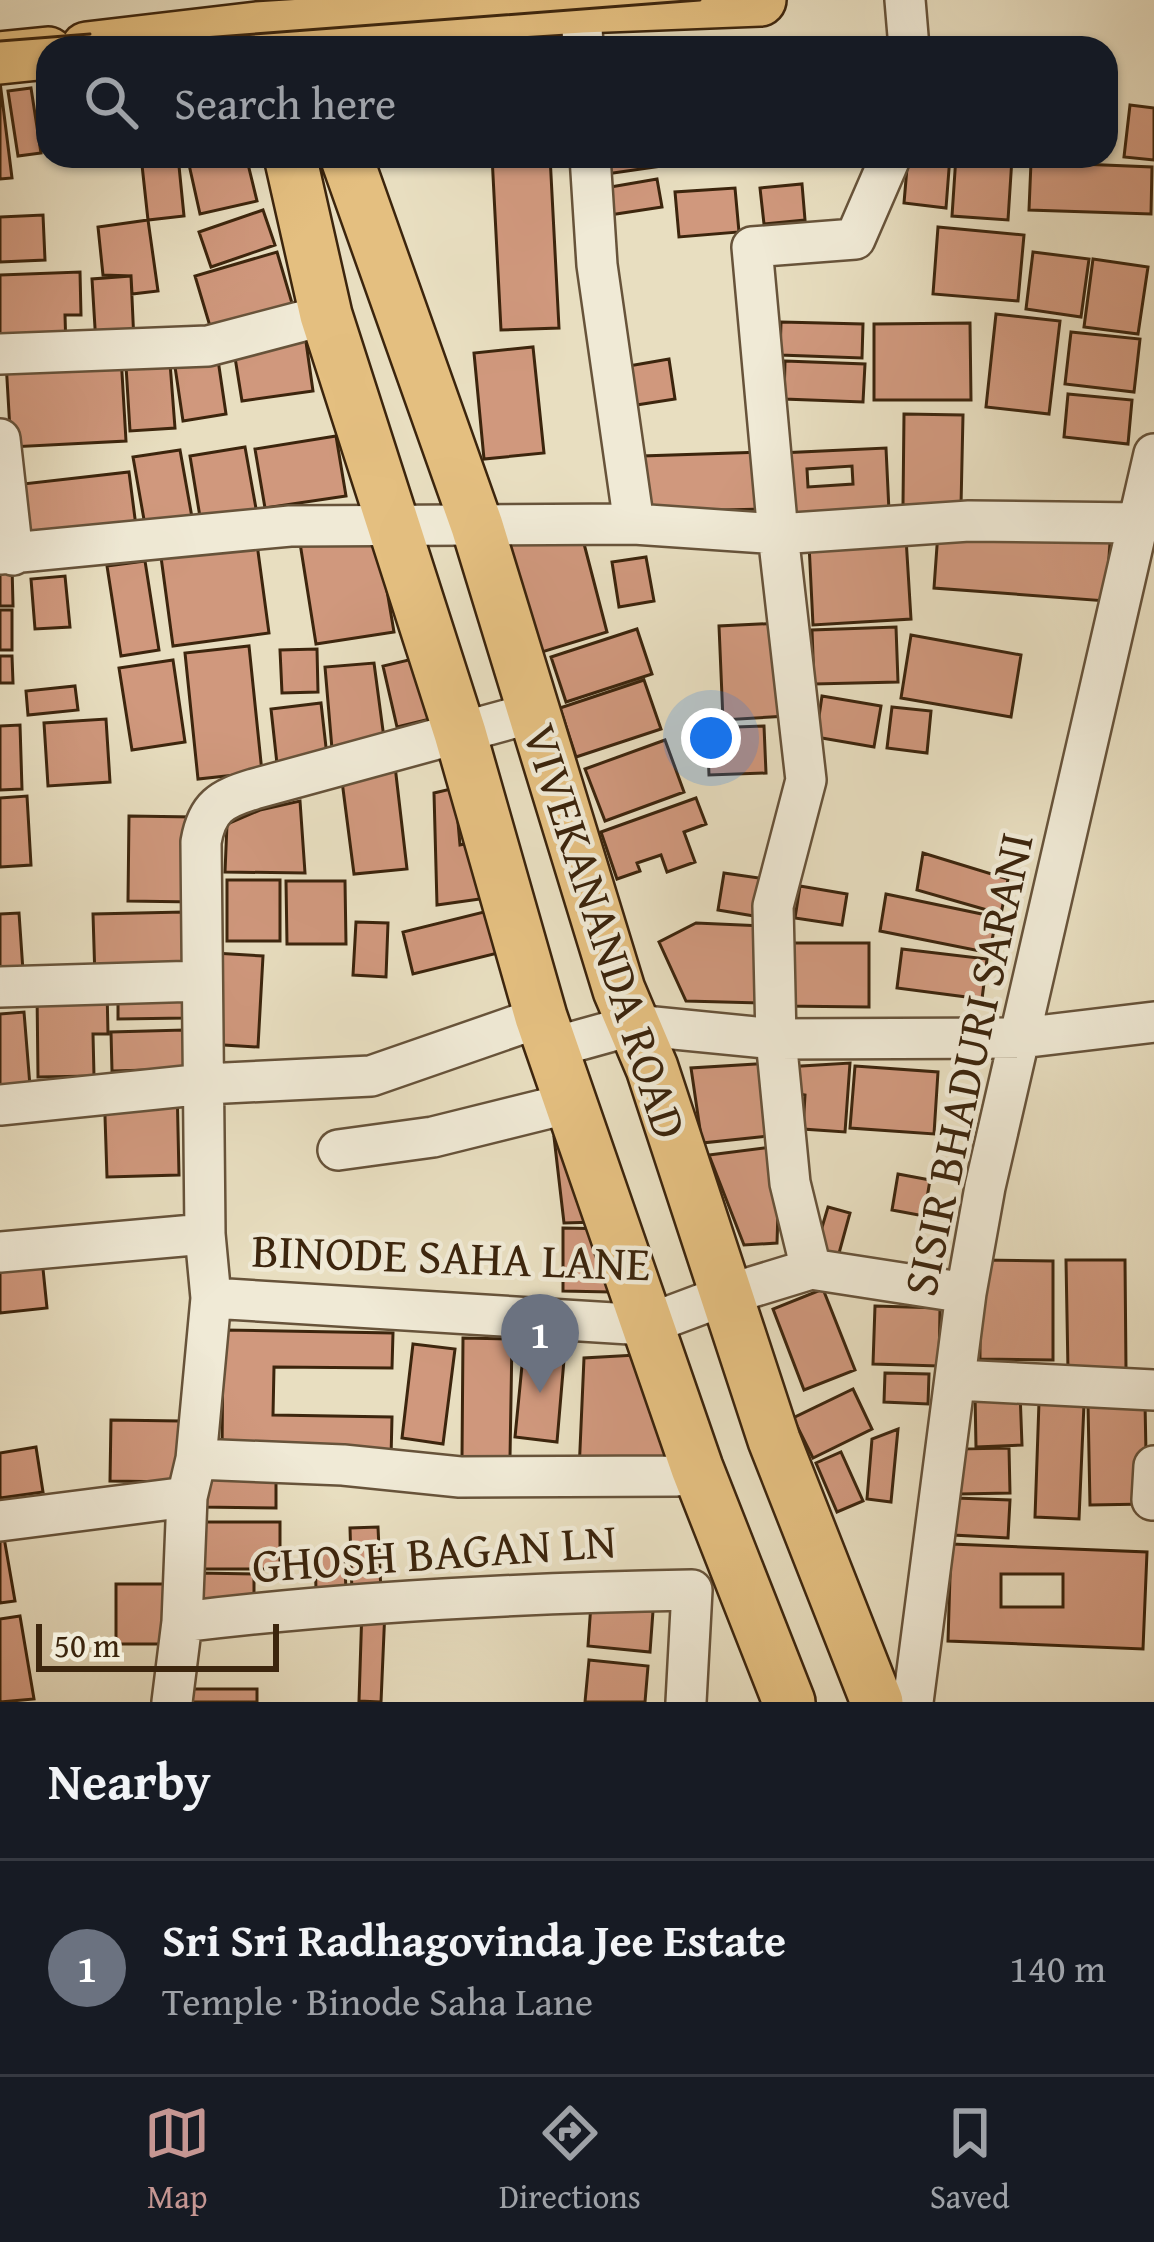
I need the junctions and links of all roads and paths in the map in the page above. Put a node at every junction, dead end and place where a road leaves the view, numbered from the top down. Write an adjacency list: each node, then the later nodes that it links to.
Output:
1 (760, 0): 4 (main road)
2 (905, 0): 6 (street)
3 (275, 25): 4 (main road); 5 (main road)
4 (582, 27)
5 (185, 36)
6 (908, 36)
7 (36, 54): 8 (main road)
8 (0, 58)
9 (293, 168): 13 (main road, VIVEKANANDA ROAD)
10 (350, 168): 20 (main road, VIVEKANANDA ROAD)
11 (591, 168): 18 (street)
12 (886, 168): 21 (street)
13 (326, 315): 14 (street); 19 (main road, VIVEKANANDA ROAD)
14 (0, 354)
15 (0, 439): 22 (street)
16 (1154, 454): 17 (street, SISIR BHADURI SARANI)
17 (1139, 523): 21 (street); 30 (street, SISIR BHADURI SARANI)
18 (634, 524): 20 (street); 21 (street)
19 (396, 526): 20 (street); 22 (street); 24 (main road, VIVEKANANDA ROAD)
20 (477, 526): 23 (main road, VIVEKANANDA ROAD)
21 (778, 534): 31 (street)
22 (6, 555)
23 (532, 713): 24 (street); 28 (main road, VIVEKANANDA ROAD)
24 (460, 733): 25 (street); 29 (main road, VIVEKANANDA ROAD)
25 (202, 981): 26 (street); 32 (street)
26 (0, 987)
27 (1154, 1022): 30 (street)
28 (634, 1025): 29 (street); 31 (street); 40 (main road, VIVEKANANDA ROAD)
29 (546, 1033): 32 (street); 33 (main road, VIVEKANANDA ROAD)
30 (1021, 1038): 31 (street); 39 (street, SISIR BHADURI SARANI)
31 (776, 1039): 38 (street)
32 (205, 1084): 34 (street); 36 (street)
33 (570, 1103): 35 (street); 42 (main road, VIVEKANANDA ROAD)
34 (0, 1105)
35 (338, 1150)
36 (205, 1234): 37 (street); 41 (street)
37 (0, 1252)
38 (811, 1269): 39 (street, BINODE SAHA LANE); 40 (street, BINODE SAHA LANE)
39 (966, 1293): 43 (street, SISIR BHADURI SARANI)
40 (726, 1294): 42 (street, BINODE SAHA LANE); 52 (main road, VIVEKANANDA ROAD)
41 (211, 1298): 42 (street, BINODE SAHA LANE); 46 (street)
42 (646, 1325): 45 (main road, VIVEKANANDA ROAD)
43 (956, 1380): 44 (street); 53 (street, SISIR BHADURI SARANI)
44 (1154, 1390)
45 (698, 1468): 46 (street); 51 (main road, VIVEKANANDA ROAD)
46 (191, 1478): 47 (street); 48 (street)
47 (0, 1521)
48 (182, 1622): 49 (street); 50 (street, GHOSH BAGAN LN)
49 (172, 1702)
50 (686, 1702)
51 (789, 1702)
52 (877, 1702)
53 (913, 1702)

